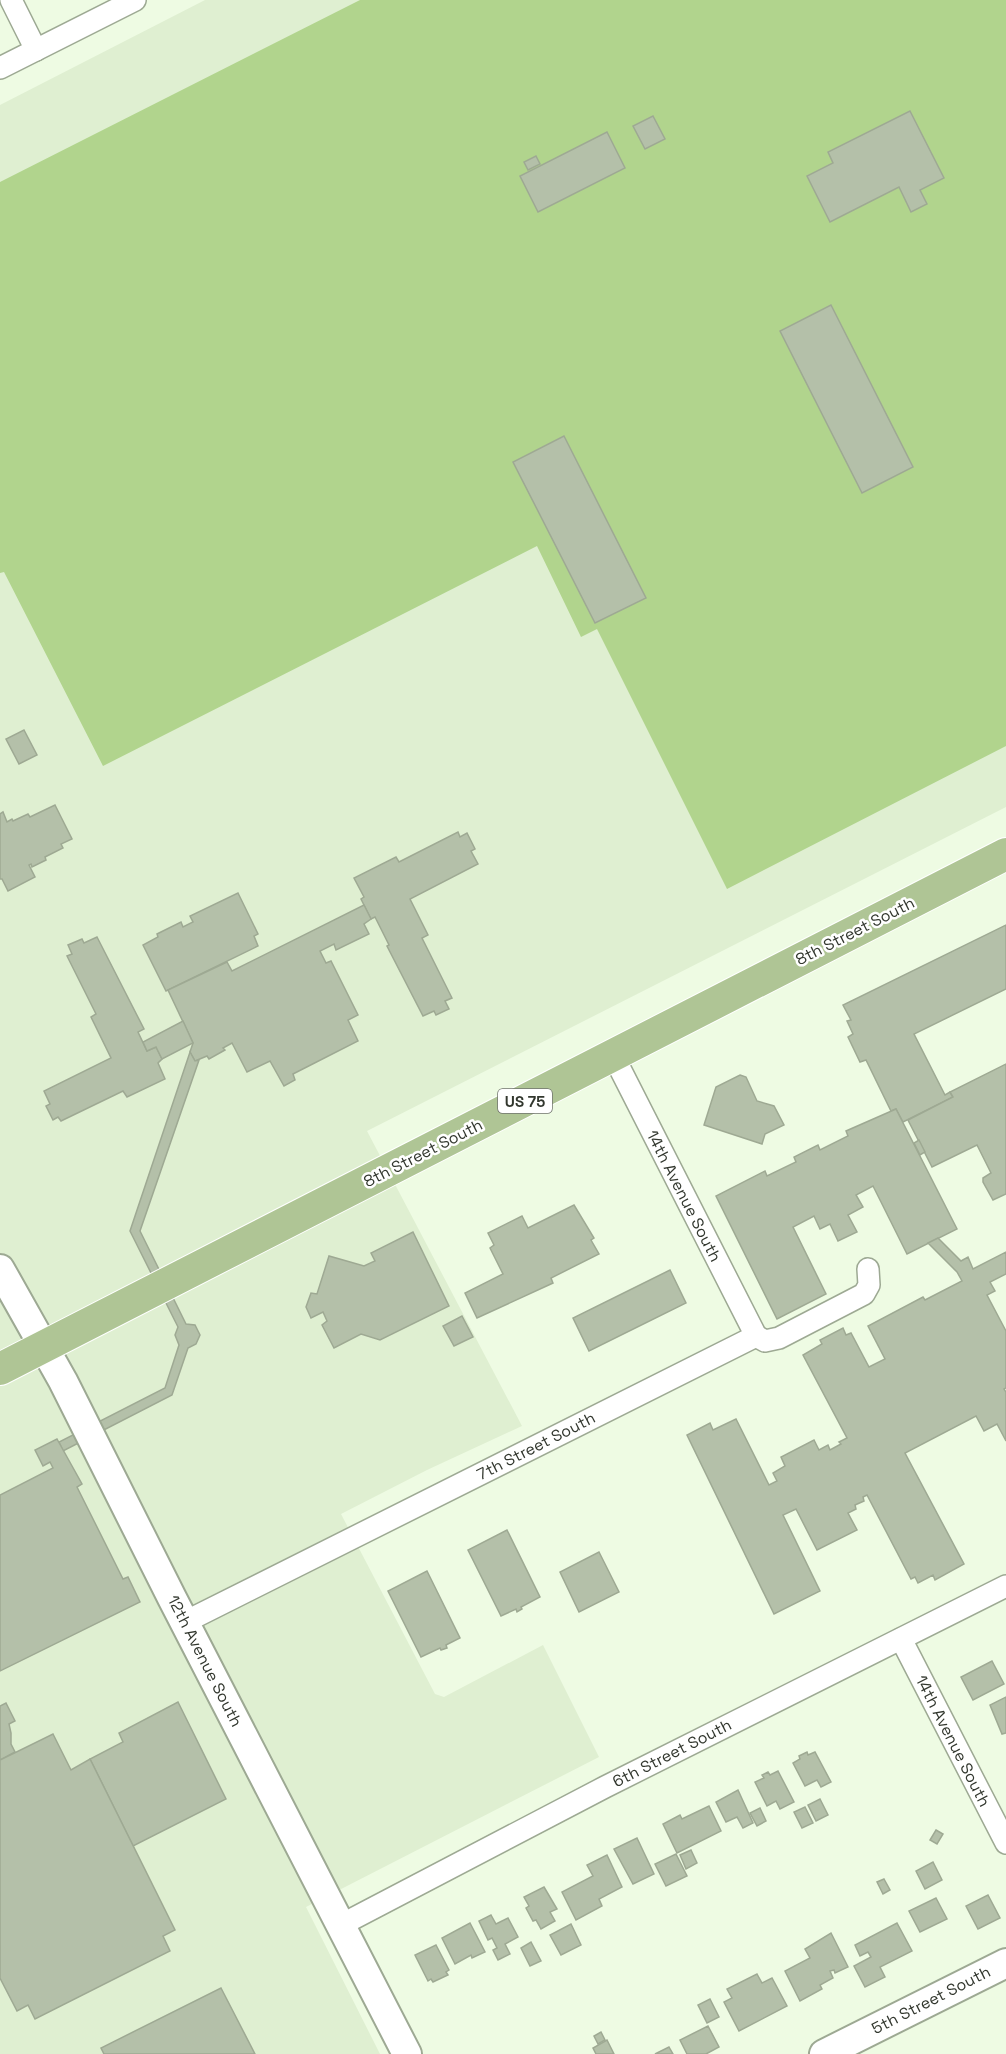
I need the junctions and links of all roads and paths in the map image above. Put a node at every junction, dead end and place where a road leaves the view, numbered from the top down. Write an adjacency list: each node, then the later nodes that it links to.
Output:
1 (11, 0): 3 (street)
2 (135, 0): 3 (street)
3 (36, 50): 4 (street)
4 (0, 68)
5 (1006, 854): 6 (main road, 8th Street South / US 75)
6 (613, 1055): 9 (street, 14th Avenue South); 10 (main road, 8th Street South / US 75)
7 (0, 1269): 10 (street, 12th Avenue South)
8 (868, 1269): 9 (street, 7th Street South)
9 (756, 1336): 13 (street, 7th Street South)
10 (43, 1347): 11 (main road, 8th Street South / US 75); 13 (street, 12th Avenue South)
11 (0, 1369)
12 (1006, 1586): 14 (street, 6th Street South)
13 (185, 1622): 16 (street, 12th Avenue South)
14 (901, 1639): 15 (street, 14th Avenue South); 16 (street, 6th Street South)
15 (1006, 1843)
16 (340, 1925): 18 (street, 12th Avenue South)
17 (1006, 1963): 19 (street, 5th Street South)
18 (407, 2054)
19 (824, 2054)

